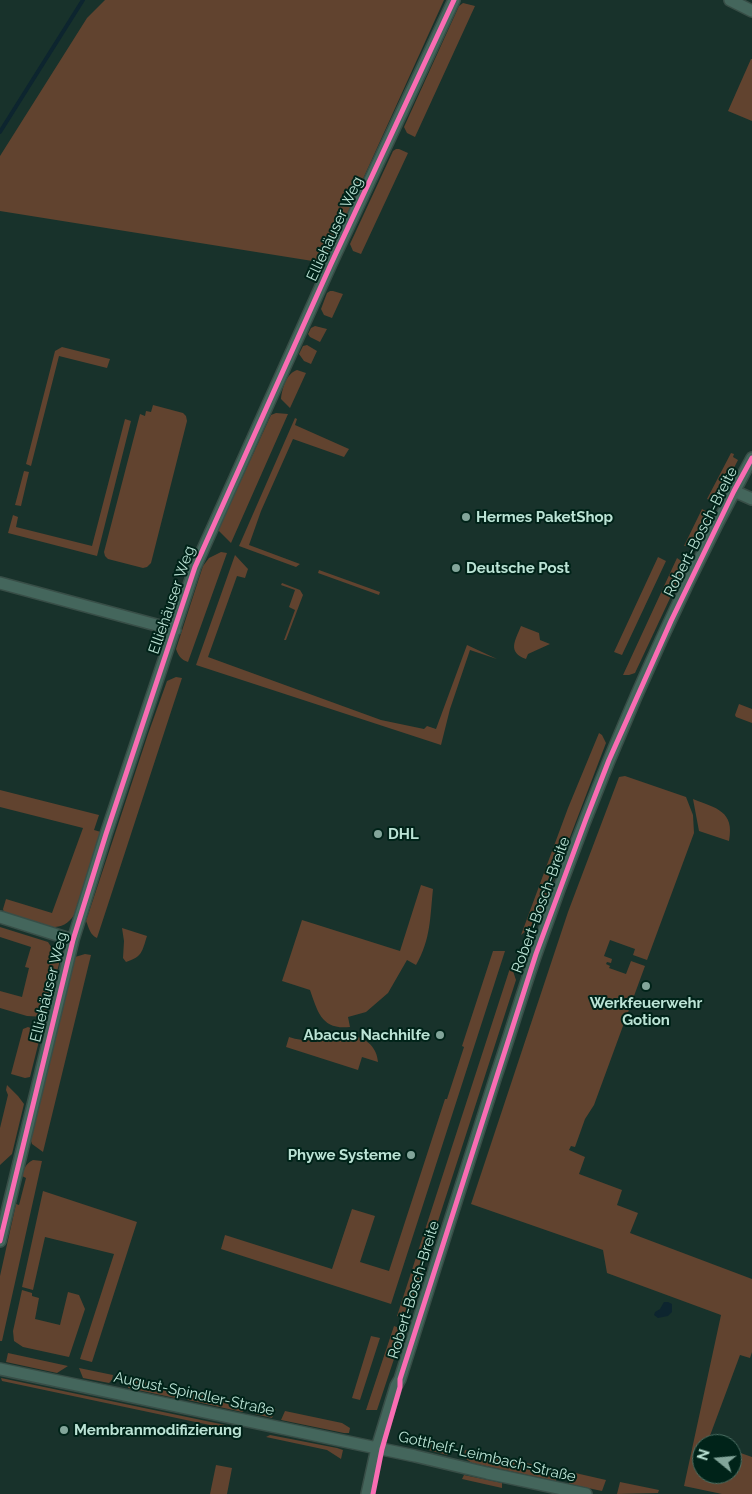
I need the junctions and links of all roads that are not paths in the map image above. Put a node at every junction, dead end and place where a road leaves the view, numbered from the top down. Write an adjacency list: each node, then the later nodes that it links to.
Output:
1 (454, 0): 8 (street, Elliehäuser Weg)
2 (730, 0): 3 (street)
3 (752, 11)
4 (752, 458): 5 (street, Robert-Bosch-Breite)
5 (734, 491): 6 (street); 13 (street, Robert-Bosch-Breite)
6 (752, 499)
7 (0, 583): 8 (street)
8 (174, 630): 10 (street, Elliehäuser Weg)
9 (0, 917): 10 (street)
10 (73, 940): 11 (street, Elliehäuser Weg)
11 (0, 1240)
12 (0, 1369): 13 (street, August-Spindler-Straße)
13 (379, 1448): 14 (street, Robert-Bosch-Breite); 15 (street, Robert-Bosch-Breite); 16 (street, Gotthelf-Leimbach-Straße)
14 (367, 1494)
15 (373, 1494)
16 (586, 1494)

